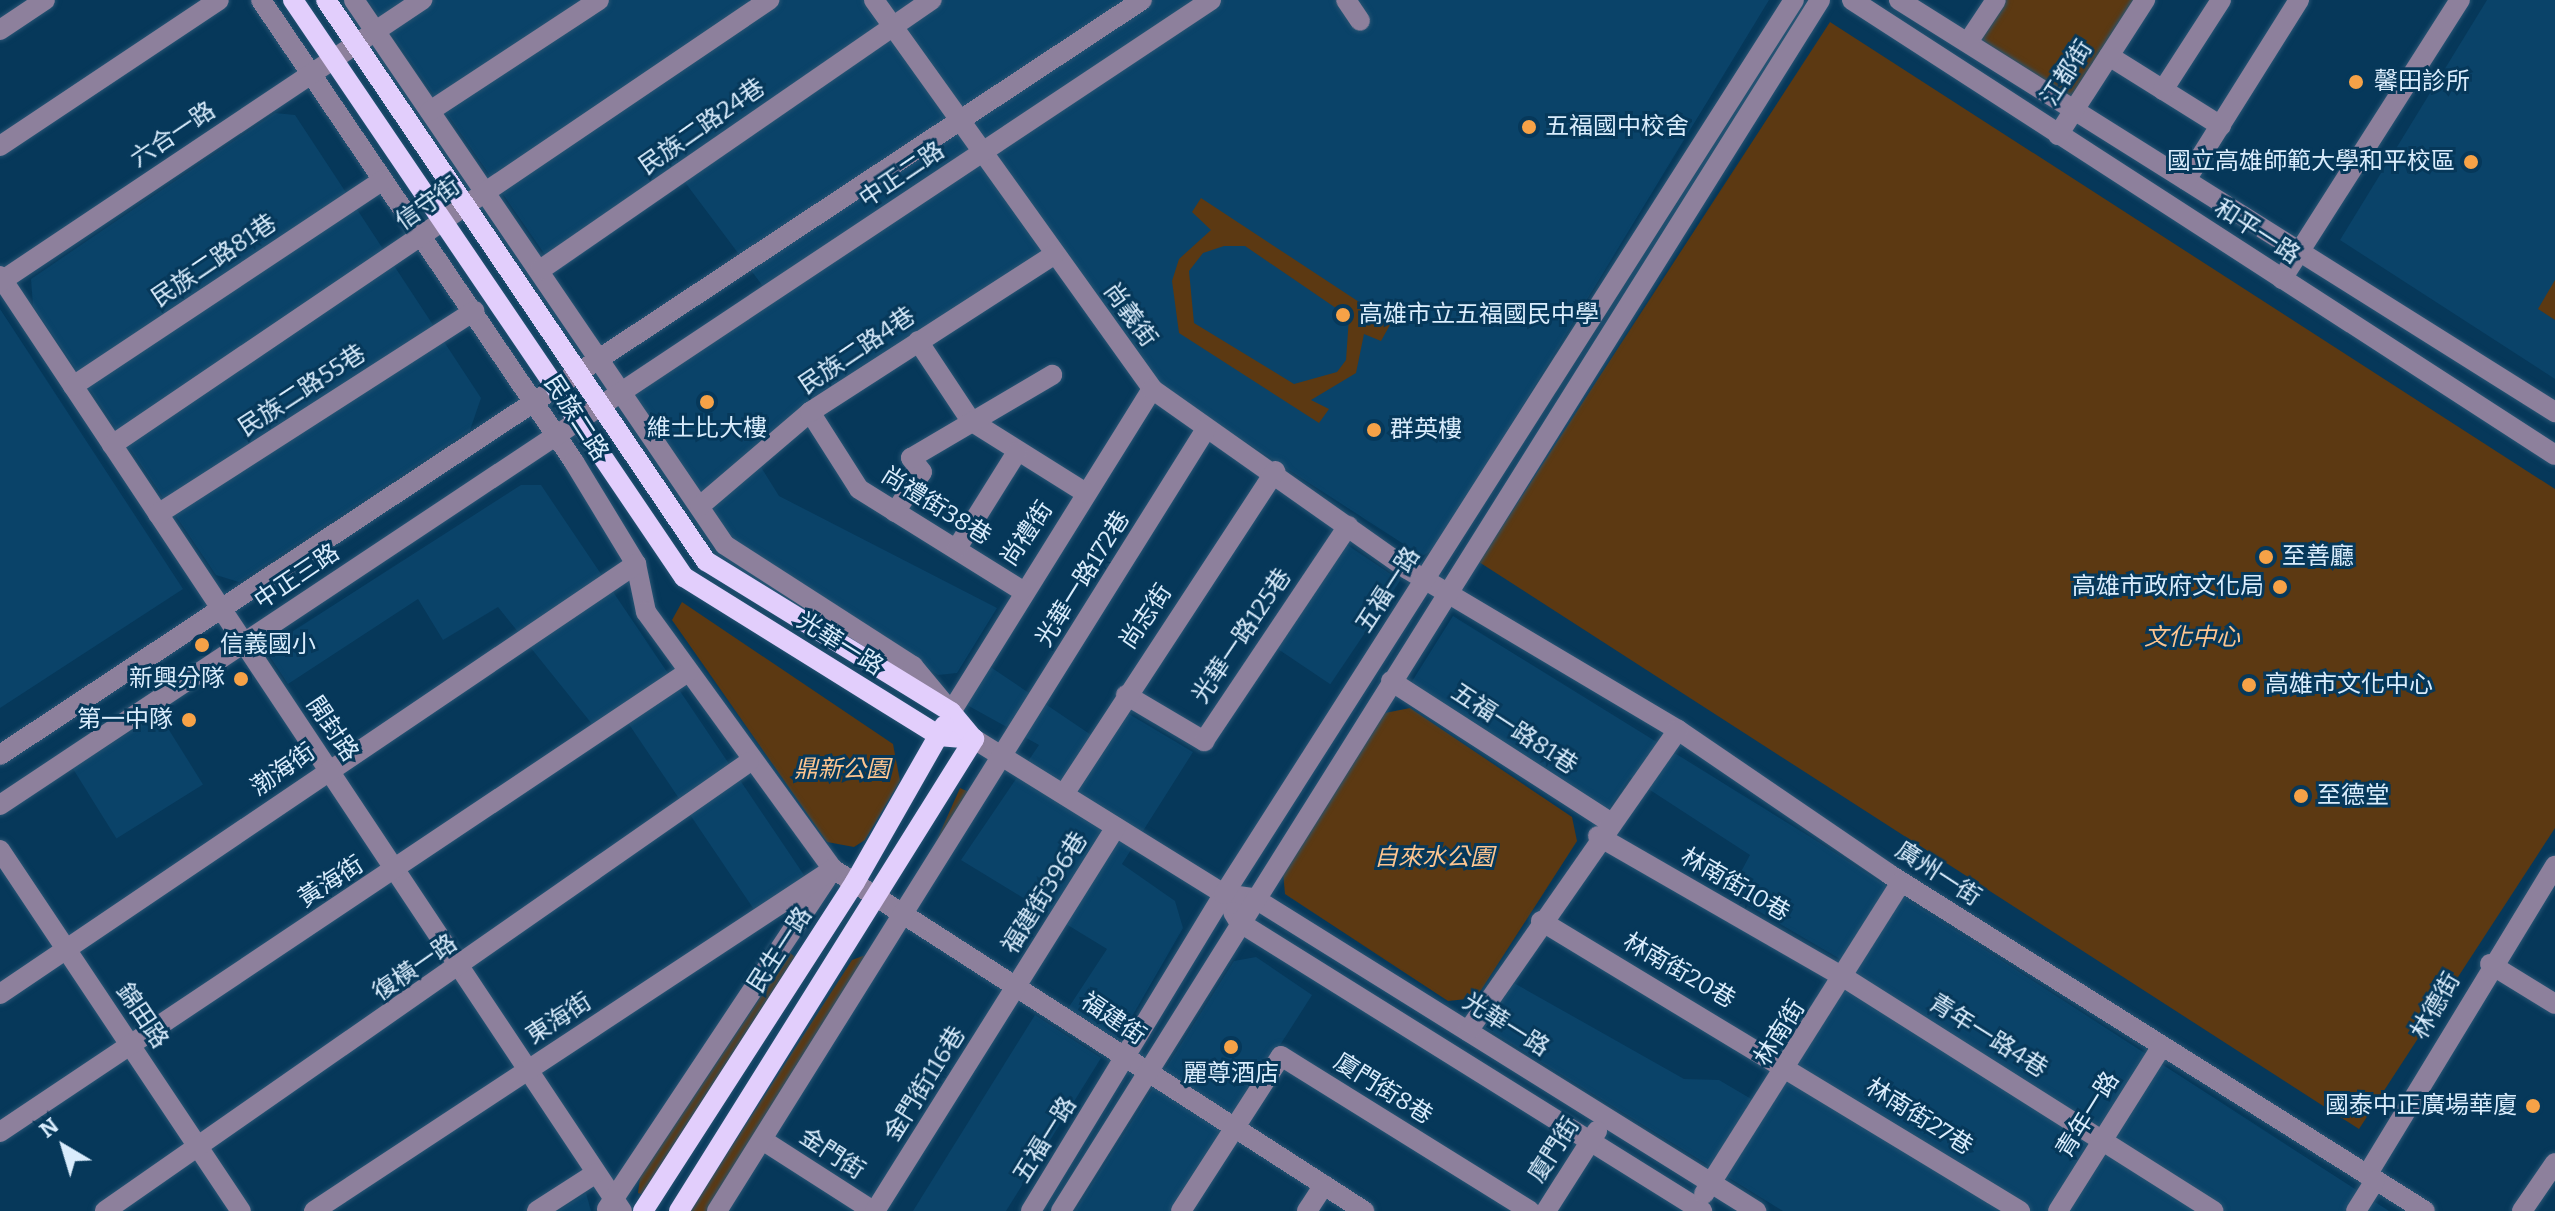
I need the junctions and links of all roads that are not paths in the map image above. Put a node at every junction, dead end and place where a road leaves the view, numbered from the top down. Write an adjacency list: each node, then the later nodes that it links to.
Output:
1 (45, 0): 26 (street)
2 (219, 0): 39 (street)
3 (261, 0): 32 (street, 民族二路)
4 (293, 0): 31 (main road, 民族二路)
5 (326, 0): 29 (main road, 民族二路)
6 (354, 0): 27 (street)
7 (422, 0): 27 (street, 六合一路)
8 (599, 0): 35 (street)
9 (769, 0): 43 (street, 信守街)
10 (874, 0): 25 (street, 尚義街)
11 (932, 0): 25 (street, 民族二路24巷)
12 (1142, 0): 36 (street, 中正二路)
13 (1211, 0): 40 (street, 中正二路)
14 (1346, 0): 24 (street)
15 (1794, 0): 82 (street, 五福一路)
16 (1820, 0): 83 (street, 五福一路)
17 (1852, 0): 38 (street, 和平一路)
18 (1899, 0): 28 (street, 和平一路)
19 (1996, 0): 28 (street)
20 (2145, 0): 30 (street, 江都街)
21 (2221, 0): 33 (street)
22 (2299, 0): 37 (street)
23 (2460, 0): 47 (street)
24 (1360, 21)
25 (893, 27): 36 (street, 尚義街); 49 (street, 民族二路24巷)
26 (0, 30)
27 (376, 32): 29 (street, 六合一路); 35 (street)
28 (1968, 42): 34 (street, 和平一路)
29 (357, 45): 31 (street, 六合一路); 44 (main road, 民族二路)
30 (2109, 56): 33 (street); 34 (street, 江都街)
31 (334, 60): 32 (street, 六合一路); 45 (main road, 民族二路)
32 (312, 75): 41 (street, 民族二路); 50 (street, 六合一路)
33 (2163, 90): 37 (street)
34 (2075, 109): 38 (street, 江都街); 42 (street, 和平一路)
35 (430, 111): 43 (street)
36 (959, 120): 40 (street, 尚義街); 54 (street, 中正二路)
37 (2221, 126): 42 (street)
38 (2058, 135): 51 (street, 和平一路)
39 (0, 146)
40 (982, 153): 48 (street, 尚義街); 60 (street, 中正二路)
41 (383, 180): 46 (street, 民族二路); 58 (street, 民族二路81巷)
42 (2186, 180): 47 (street, 和平一路)
43 (486, 196): 44 (street, 信守街); 49 (street)
44 (464, 211): 45 (street, 信守街); 55 (main road, 民族二路)
45 (446, 223): 46 (street, 信守街); 57 (main road, 民族二路)
46 (424, 239): 52 (street, 民族二路); 69 (street, 信守街)
47 (2302, 249): 51 (street); 64 (street, 和平一路)
48 (1054, 255): 53 (street, 民族二路4巷); 59 (street, 尚義街)
49 (540, 270): 54 (street)
50 (1, 279): 58 (street, 開封路)
51 (2282, 279): 71 (street, 和平一路)
52 (474, 311): 61 (street, 民族二路); 76 (street, 民族二路55巷)
53 (918, 341): 63 (street, 民族二路4巷); 66 (street)
54 (598, 354): 55 (street, 中正三路); 60 (street)
55 (576, 368): 57 (street, 中正三路); 62 (main road, 民族二路)
56 (1052, 375): 66 (street)
57 (557, 381): 61 (street, 中正三路); 65 (main road, 民族二路)
58 (73, 386): 69 (street, 開封路)
59 (1152, 389): 67 (street, 尚義街); 73 (street, 尚禮街)
60 (622, 392): 62 (street, 中正三路); 74 (street)
61 (532, 398): 68 (street, 民族二路); 85 (street, 中正三路)
62 (601, 406): 65 (street, 中正三路); 79 (main road, 民族二路)
63 (810, 412): 74 (street, 民族二路4巷); 75 (street, 尚禮街38巷)
64 (2555, 412)
65 (582, 419): 68 (street, 中正三路); 81 (main road, 民族二路)
66 (971, 421): 70 (street); 75 (street)
67 (1206, 429): 72 (street, 尚義街); 95 (street, 光華一路172巷)
68 (557, 436): 80 (street, 民族二路); 86 (street, 中正三路)
69 (112, 445): 76 (street, 開封路)
70 (1017, 452): 73 (street); 78 (street)
71 (2555, 455)
72 (1275, 471): 77 (street, 尚義街); 89 (street, 尚志街)
73 (1086, 493): 84 (street, 尚禮街)
74 (700, 506): 90 (street, 光華一路)
75 (895, 512): 78 (street, 尚禮街38巷)
76 (158, 514): 85 (street, 開封路)
77 (1348, 526): 82 (street, 尚義街); 89 (street, 光華一路125巷)
78 (957, 548): 84 (street, 尚禮街38巷)
79 (706, 561): 90 (main road, 光華一路)
80 (636, 564): 87 (street, 民族二路); 97 (street, 渤海街)
81 (684, 577): 92 (main road, 光華一路)
82 (1425, 579): 83 (street, 廣州一街); 108 (street, 五福一路)
83 (1448, 589): 88 (street, 五福一路); 91 (street, 廣州一街)
84 (1021, 590): 90 (street, 尚禮街)
85 (220, 607): 86 (street, 開封路); 94 (street, 中正三路)
86 (244, 643): 97 (street, 開封路); 99 (street, 中正三路)
87 (688, 672): 96 (street, 民族二路); 105 (street, 黃海街)
88 (1391, 681): 101 (street, 五福一路81巷); 110 (street, 五福一路)
89 (1126, 695): 98 (street, 尚志街)
90 (951, 712): 92 (main road, 民生一路); 93 (main road, 光華一路)
91 (1678, 730): 101 (street); 107 (street, 廣州一街)
92 (939, 736): 93 (main road, 光華一路); 106 (main road, 民生一路)
93 (974, 739): 95 (street, 光華一路); 109 (main road)
94 (0, 755)
95 (1004, 757): 98 (street, 光華一路); 111 (street)
96 (749, 762): 104 (street, 民族二路); 116 (street, 復橫一路)
97 (328, 770): 105 (street, 開封路); 114 (street, 渤海街)
98 (1064, 794): 100 (street, 光華一路)
99 (0, 805)
100 (1116, 827): 108 (street, 光華一路); 118 (street, 福建街396巷)
101 (1603, 829): 112 (street); 117 (street, 林南街10巷)
102 (0, 850): 114 (street, 錦田路)
103 (2555, 866): 115 (street, 林德街)
104 (833, 869): 106 (street, 福建街); 126 (street, 東海街); 140 (street, 民生一路)
105 (396, 871): 116 (street, 開封路); 122 (street, 黃海街)
106 (855, 882): 109 (street, 福建街); 146 (main road, 民生一路)
107 (1901, 882): 117 (street, 林南街); 123 (street, 廣州一街)
108 (1224, 894): 110 (street, 光華一路); 113 (street); 124 (street, 五福一路)
109 (879, 897): 111 (street, 福建街); 147 (main road)
110 (1254, 898): 113 (street, 五福一路); 121 (street, 光華一路)
111 (909, 914): 118 (street, 福建街); 132 (street)
112 (1541, 921): 121 (street); 125 (street, 林南街20巷)
113 (1239, 922): 127 (street, 五福一路); 133 (street)
114 (67, 950): 119 (street, 渤海街); 122 (street, 錦田路)
115 (2490, 964): 120 (street); 137 (street, 林德街)
116 (460, 968): 126 (street, 開封路); 134 (street, 復橫一路)
117 (1845, 978): 125 (street, 林南街); 131 (street, 青年一路4巷)
118 (1018, 986): 124 (street, 福建街); 149 (street, 金門街116巷)
119 (0, 994)
120 (2555, 1004)
121 (1468, 1031): 128 (street, 光華一路)
122 (130, 1045): 130 (street, 黃海街); 134 (street, 錦田路)
123 (2162, 1046): 131 (street, 青年一路); 137 (street, 廣州一街)
124 (1126, 1060): 127 (street, 福建街); 150 (street, 五福一路)
125 (1790, 1067): 138 (street, 林南街); 158 (street, 林南街27巷)
126 (528, 1071): 136 (street, 開封路); 144 (street, 東海街)
127 (1149, 1074): 129 (street, 福建街); 151 (street, 五福一路)
128 (1606, 1118): 133 (street, 廈門街); 138 (street, 光華一路)
129 (1233, 1127): 139 (street, 福建街); 152 (street); 155 (street, 廈門街8巷)
130 (0, 1132)
131 (2105, 1138): 159 (street, 青年一路); 160 (street, 青年一路4巷)
132 (764, 1141): 148 (street); 149 (street, 金門街)
133 (1591, 1141): 141 (street); 156 (street, 廈門街)
134 (200, 1150): 142 (street, 復橫一路); 143 (street, 錦田路)
135 (2555, 1163): 163 (street)
136 (596, 1173): 140 (street, 開封路); 145 (street)
137 (2371, 1178): 161 (street, 林德街); 162 (street, 廣州一街)
138 (1711, 1183): 141 (street, 林南街); 157 (street, 光華一路)
139 (1324, 1185): 153 (street); 154 (street, 福建街)
140 (613, 1207)
141 (1698, 1209)
142 (105, 1211)
143 (241, 1211)
144 (314, 1211)
145 (537, 1211)
146 (643, 1211)
147 (679, 1211)
148 (717, 1211)
149 (874, 1211)
150 (1031, 1211)
151 (1061, 1211)
152 (1181, 1211)
153 (1307, 1211)
154 (1364, 1211)
155 (1530, 1211)
156 (1546, 1211)
157 (1756, 1211)
158 (2020, 1211)
159 (2058, 1211)
160 (2214, 1211)
161 (2356, 1211)
162 (2425, 1211)
163 (2522, 1211)

